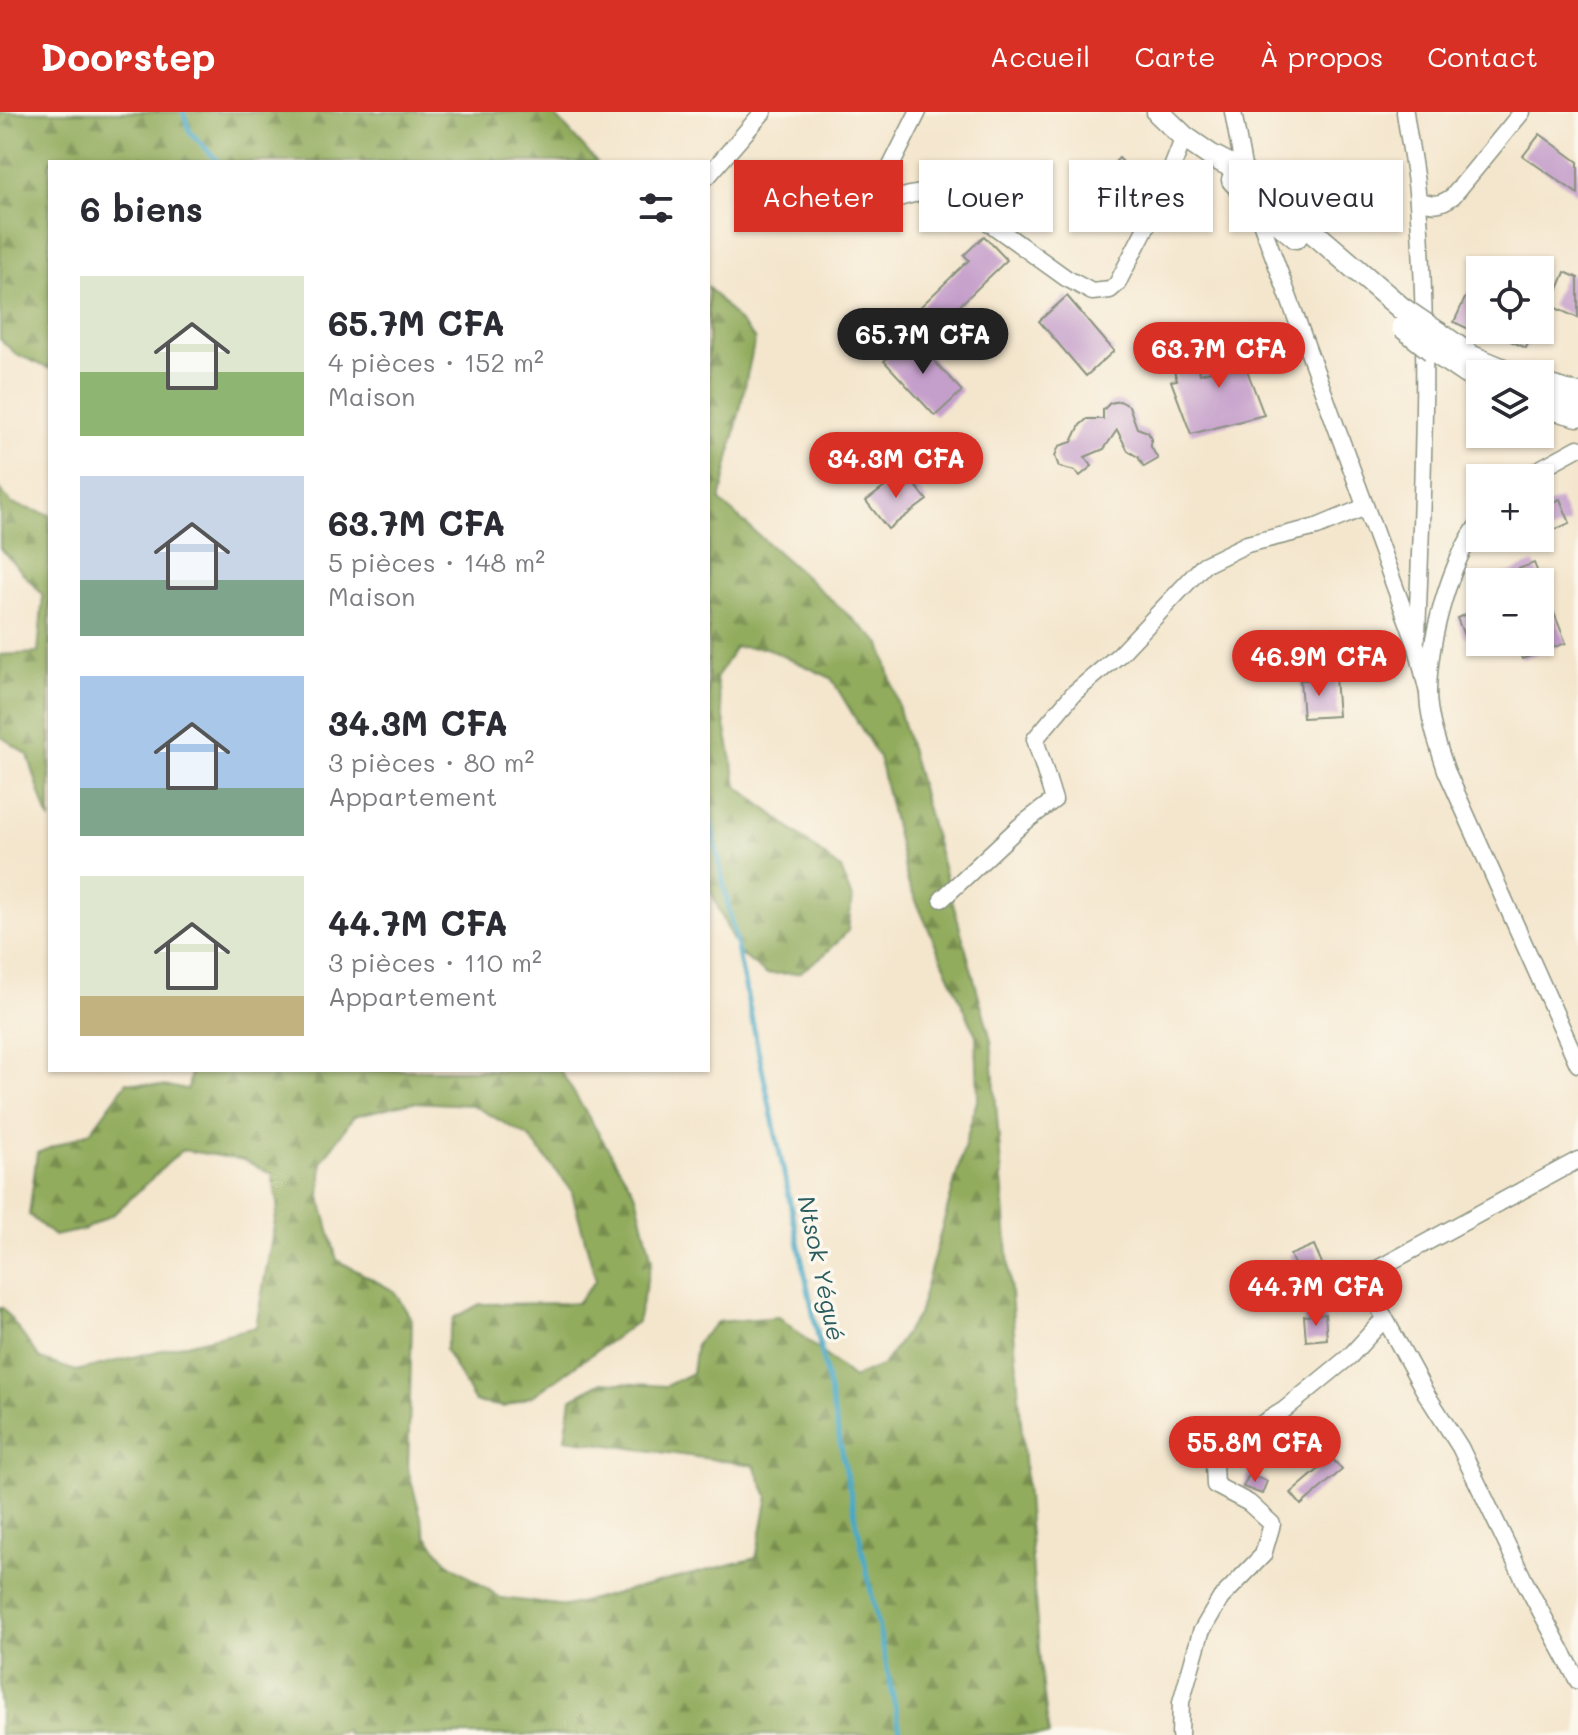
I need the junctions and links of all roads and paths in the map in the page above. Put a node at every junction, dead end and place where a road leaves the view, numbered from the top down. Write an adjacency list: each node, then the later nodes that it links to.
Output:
1 (763, 112): 11 (street)
2 (918, 112): 7 (street)
3 (1158, 112): 7 (main road)
4 (1233, 112): 9 (street)
5 (1405, 112): 13 (street)
6 (1522, 112): 13 (street)
7 (1184, 137): 8 (main road)
8 (1210, 155): 10 (main road); 12 (main road)
9 (1241, 160)
10 (1229, 165)
11 (710, 174)
12 (1229, 175)
13 (1418, 200): 29 (street)
14 (1265, 232): 27 (street)
15 (1292, 232): 17 (main road)
16 (1308, 232): 17 (main road)
17 (1402, 318): 18 (main road, bridge)
18 (1435, 341): 19 (main road); 20 (main road)
19 (1479, 360)
20 (1466, 373)
21 (1554, 388): 22 (main road)
22 (1578, 395)
23 (1554, 409): 24 (main road)
24 (1578, 415)
25 (1578, 448): 26 (street)
26 (1549, 464)
27 (1365, 507): 29 (street); 31 (street)
28 (1466, 545): 30 (street)
29 (1417, 647): 30 (street)
30 (1428, 693): 32 (street)
31 (942, 899)
32 (1578, 1064)
33 (1578, 1160): 34 (street)
34 (1384, 1319): 35 (street); 36 (street)
35 (1578, 1681)
36 (1180, 1735)

